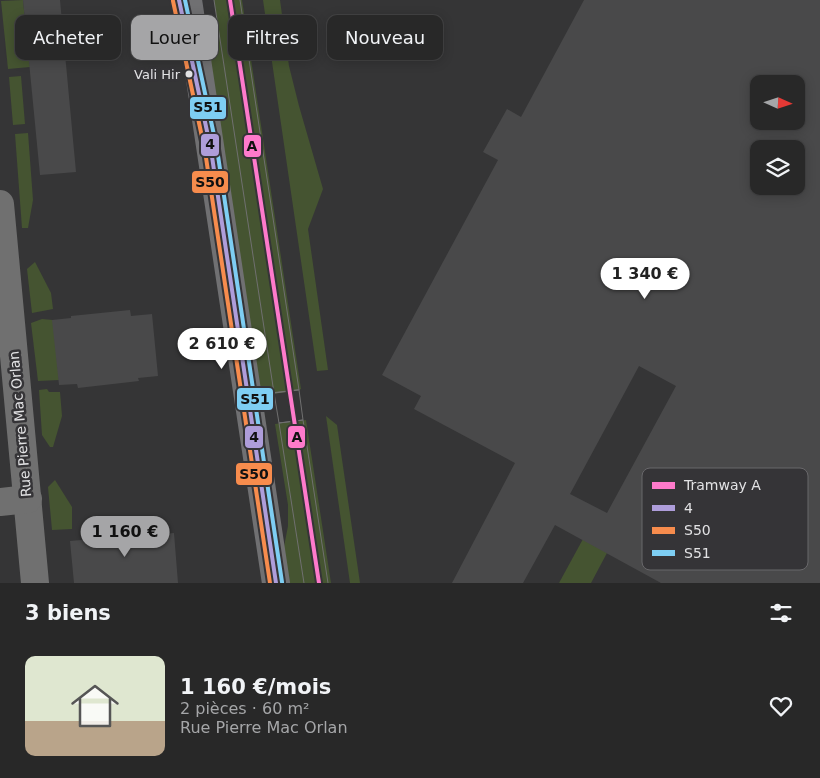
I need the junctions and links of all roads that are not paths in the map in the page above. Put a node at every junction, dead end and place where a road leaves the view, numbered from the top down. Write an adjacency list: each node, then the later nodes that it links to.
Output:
1 (179, 0): 3 (main road)
2 (188, 0): 3 (main road)
3 (211, 150): 8 (main road)
4 (0, 204): 5 (street, Rue Pierre Mac Orlan)
5 (28, 499): 6 (street); 7 (street, Rue Pierre Mac Orlan)
6 (0, 502)
7 (35, 583)
8 (276, 583)

